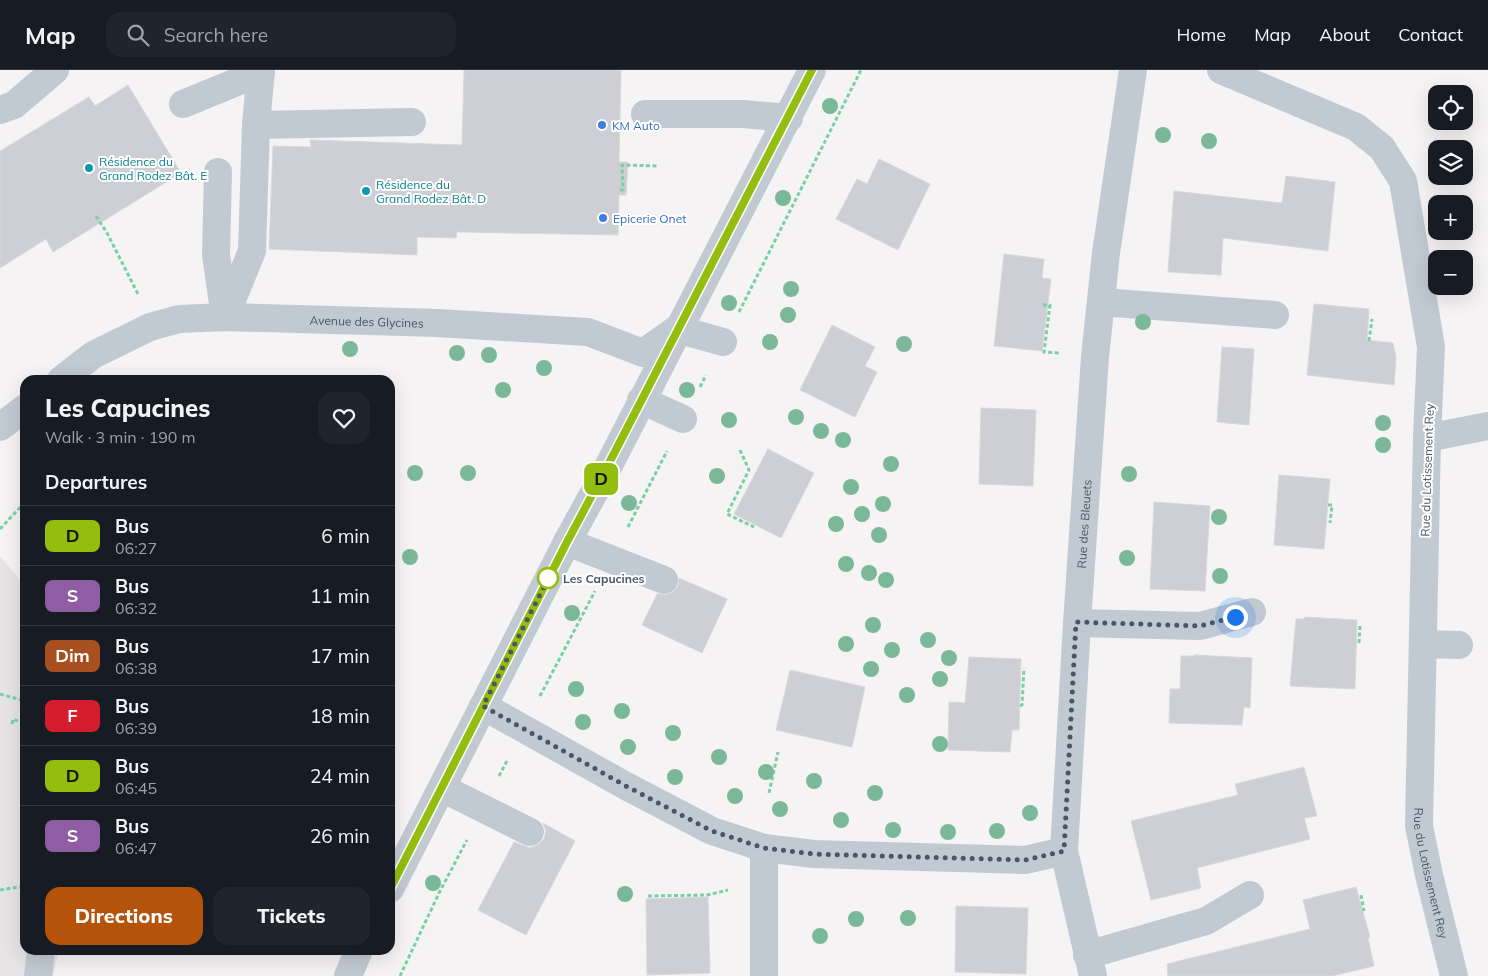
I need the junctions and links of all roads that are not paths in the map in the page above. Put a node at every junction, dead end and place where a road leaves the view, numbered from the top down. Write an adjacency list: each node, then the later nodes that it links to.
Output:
1 (55, 70): 7 (street)
2 (812, 70): 9 (street)
3 (1133, 70): 13 (street, Rue des Bleuets)
4 (1221, 70): 24 (street, Rue du Lotissement Rey)
5 (261, 71): 6 (street); 11 (street)
6 (183, 104)
7 (0, 110)
8 (645, 114): 9 (street)
9 (789, 118): 16 (street)
10 (412, 122): 11 (street)
11 (256, 125): 15 (street)
12 (218, 172): 15 (street)
13 (1101, 302): 14 (street); 28 (street, Rue des Bleuets)
14 (1275, 314)
15 (224, 317): 16 (street, Avenue des Glycines); 18 (street, Avenue des Glycines)
16 (677, 329): 17 (street); 19 (street)
17 (723, 342)
18 (67, 375)
19 (642, 400): 21 (street); 25 (street)
20 (20, 412): 23 (street)
21 (683, 420)
22 (1488, 426): 24 (street)
23 (0, 427)
24 (1427, 438): 29 (street, Rue du Lotissement Rey)
25 (567, 542): 26 (street); 31 (street)
26 (664, 580)
27 (1252, 612): 28 (street)
28 (1076, 622): 35 (street, Rue des Bleuets)
29 (1422, 644): 30 (street); 44 (street, Rue du Lotissement Rey)
30 (1458, 645)
31 (483, 706): 32 (street); 34 (street)
32 (442, 788): 33 (street); 36 (street)
33 (530, 832)
34 (764, 848): 35 (street); 43 (street)
35 (1064, 851): 40 (street, Rue des Bleuets)
36 (395, 872)
37 (1250, 895): 40 (street)
38 (41, 955): 41 (street)
39 (357, 955): 42 (street)
40 (1090, 965)
41 (38, 976)
42 (348, 976)
43 (764, 976)
44 (1454, 976)

